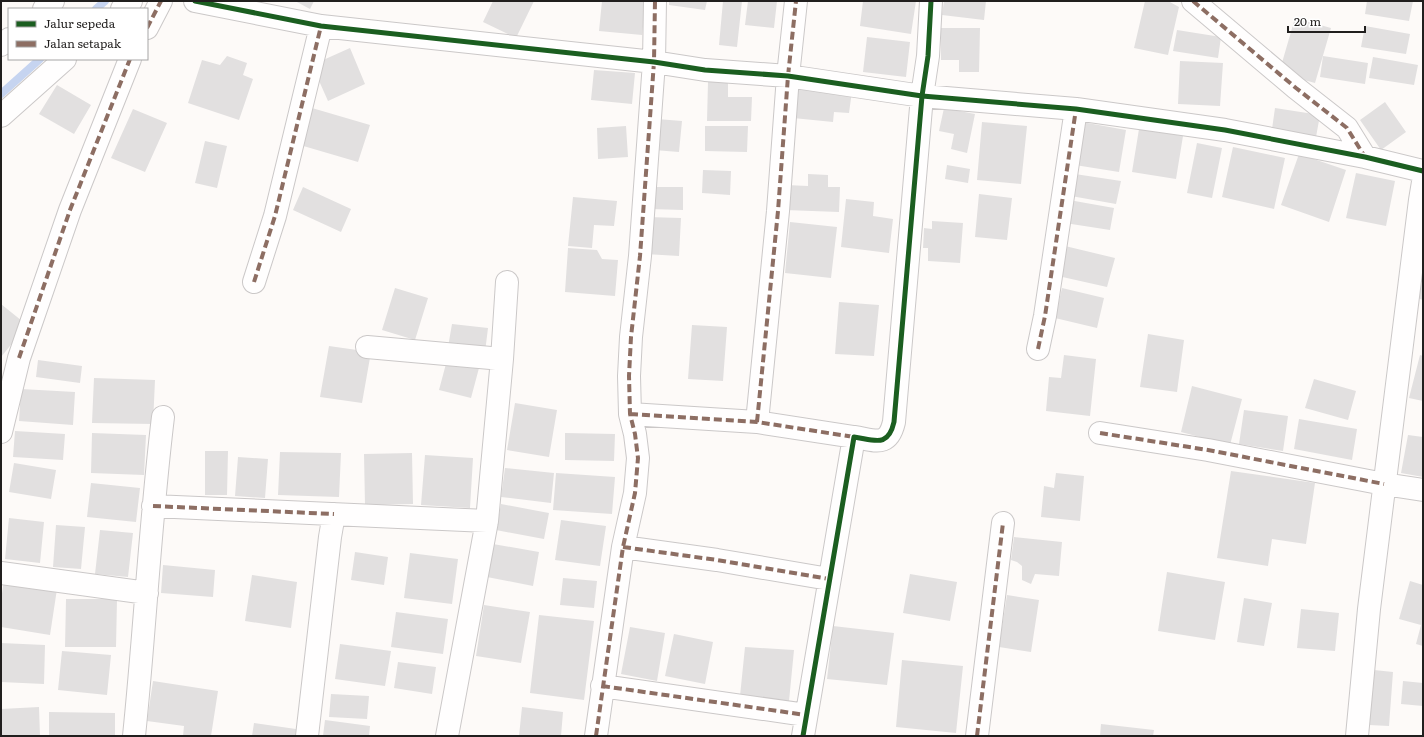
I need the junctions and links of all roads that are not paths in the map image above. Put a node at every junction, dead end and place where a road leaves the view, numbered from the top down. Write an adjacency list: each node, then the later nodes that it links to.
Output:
1 (53, 1): 9 (street)
2 (131, 1): 10 (street)
3 (162, 1): 11 (street)
4 (195, 1): 12 (street)
5 (655, 1): 15 (street)
6 (796, 1): 16 (street)
7 (931, 1): 17 (street)
8 (1193, 1): 20 (street)
9 (45, 8)
10 (123, 8)
11 (148, 26)
12 (321, 26): 15 (street); 23 (street)
13 (64, 60): 19 (street)
14 (130, 60): 31 (street)
15 (654, 62): 16 (street); 28 (street)
16 (788, 76): 17 (street); 30 (street)
17 (922, 96): 18 (street); 33 (street)
18 (1076, 109): 20 (street); 26 (street)
19 (1, 116)
20 (1365, 157): 21 (street)
21 (1423, 171)
22 (1423, 182): 34 (street)
23 (254, 282)
24 (507, 282): 27 (street)
25 (367, 347): 27 (street)
26 (1038, 349)
27 (502, 358): 38 (street)
28 (630, 414): 30 (street); 40 (street)
29 (163, 416): 36 (street)
30 (757, 422): 33 (street)
31 (1, 432)
32 (1100, 433): 34 (street)
33 (854, 437): 42 (street)
34 (1384, 484): 35 (street); 51 (street)
35 (1423, 490)
36 (153, 506): 37 (street); 43 (street)
37 (334, 514): 38 (street); 47 (street)
38 (487, 521): 48 (street)
39 (1004, 523): 50 (street)
40 (623, 547): 42 (street); 44 (street)
41 (1, 573): 43 (street)
42 (829, 579): 45 (street)
43 (147, 593): 46 (street)
44 (602, 686): 45 (street); 49 (street)
45 (805, 726)
46 (134, 736)
47 (307, 736)
48 (447, 736)
49 (596, 736)
50 (977, 736)
51 (1356, 736)

